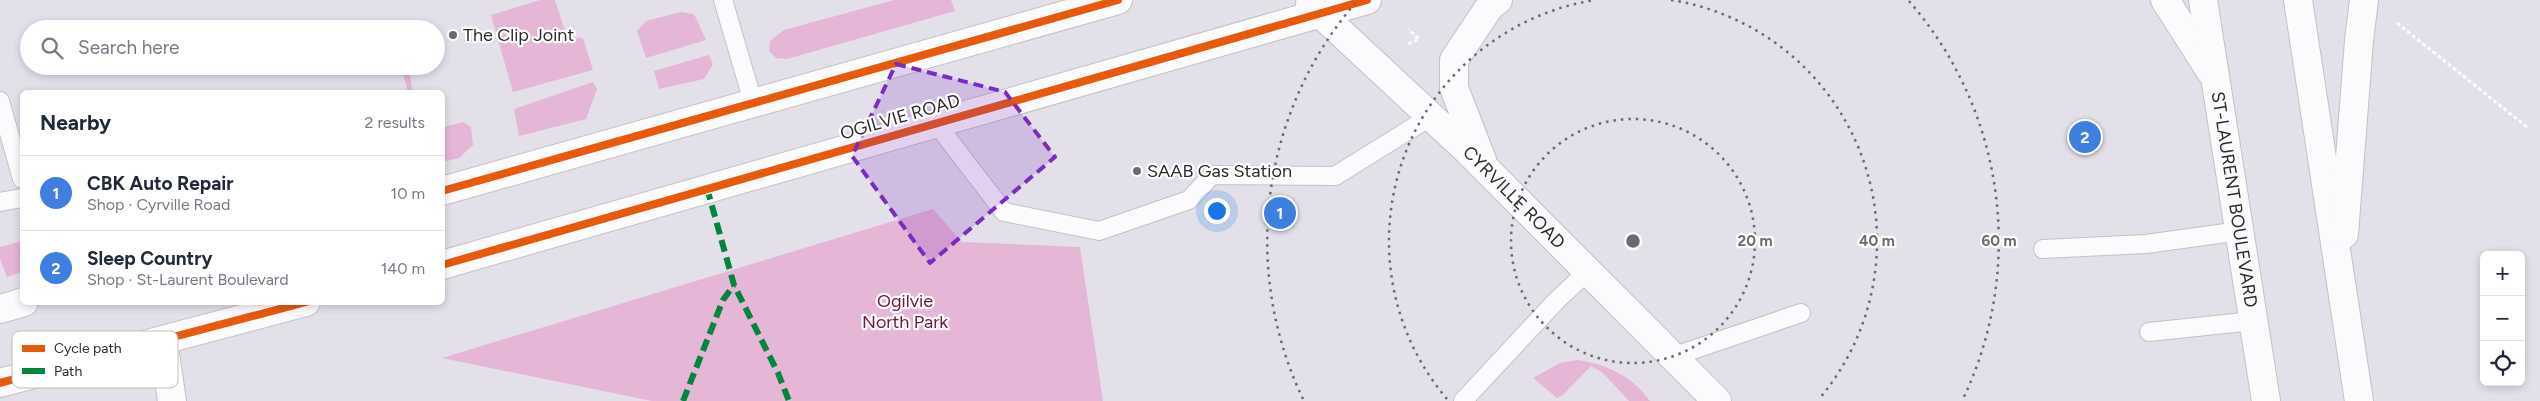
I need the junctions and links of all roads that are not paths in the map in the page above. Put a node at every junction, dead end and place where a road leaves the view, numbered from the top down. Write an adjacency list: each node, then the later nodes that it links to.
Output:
1 (723, 0): 12 (lane)
2 (1118, 0): 12 (main road)
3 (1367, 0): 9 (main road, OGILVIE ROAD)
4 (1498, 0): 15 (main road)
5 (2164, 0): 10 (main road)
6 (2204, 0): 10 (main road, ST-LAURENT BOULEVARD)
7 (2298, 0): 24 (main road)
8 (2364, 0): 24 (main road)
9 (1313, 7): 13 (main road, CYRVILLE ROAD); 14 (main road, OGILVIE ROAD)
10 (2216, 80): 20 (main road, ST-LAURENT BOULEVARD)
11 (0, 101): 16 (lane)
12 (753, 102): 17 (main road)
13 (1430, 116): 14 (lane); 15 (main road, CYRVILLE ROAD)
14 (935, 122): 22 (main road, OGILVIE ROAD)
15 (1485, 169): 23 (main road, CYRVILLE ROAD)
16 (20, 172)
17 (445, 190)
18 (20, 198): 19 (lane)
19 (0, 202)
20 (2240, 231): 21 (lane); 29 (main road, ST-LAURENT BOULEVARD)
21 (2043, 249)
22 (445, 264)
23 (1587, 272): 32 (main road, CYRVILLE ROAD); 35 (lane)
24 (2340, 283): 38 (main road)
25 (20, 303): 27 (main road)
26 (295, 305): 31 (main road)
27 (0, 309)
28 (1801, 313): 32 (lane)
29 (2254, 321): 30 (lane); 37 (main road, ST-LAURENT BOULEVARD)
30 (2148, 332)
31 (178, 337)
32 (1672, 356): 36 (main road, CYRVILLE ROAD)
33 (170, 388): 34 (main road)
34 (172, 401)
35 (1464, 401)
36 (1717, 401)
37 (2266, 401)
38 (2358, 401)

